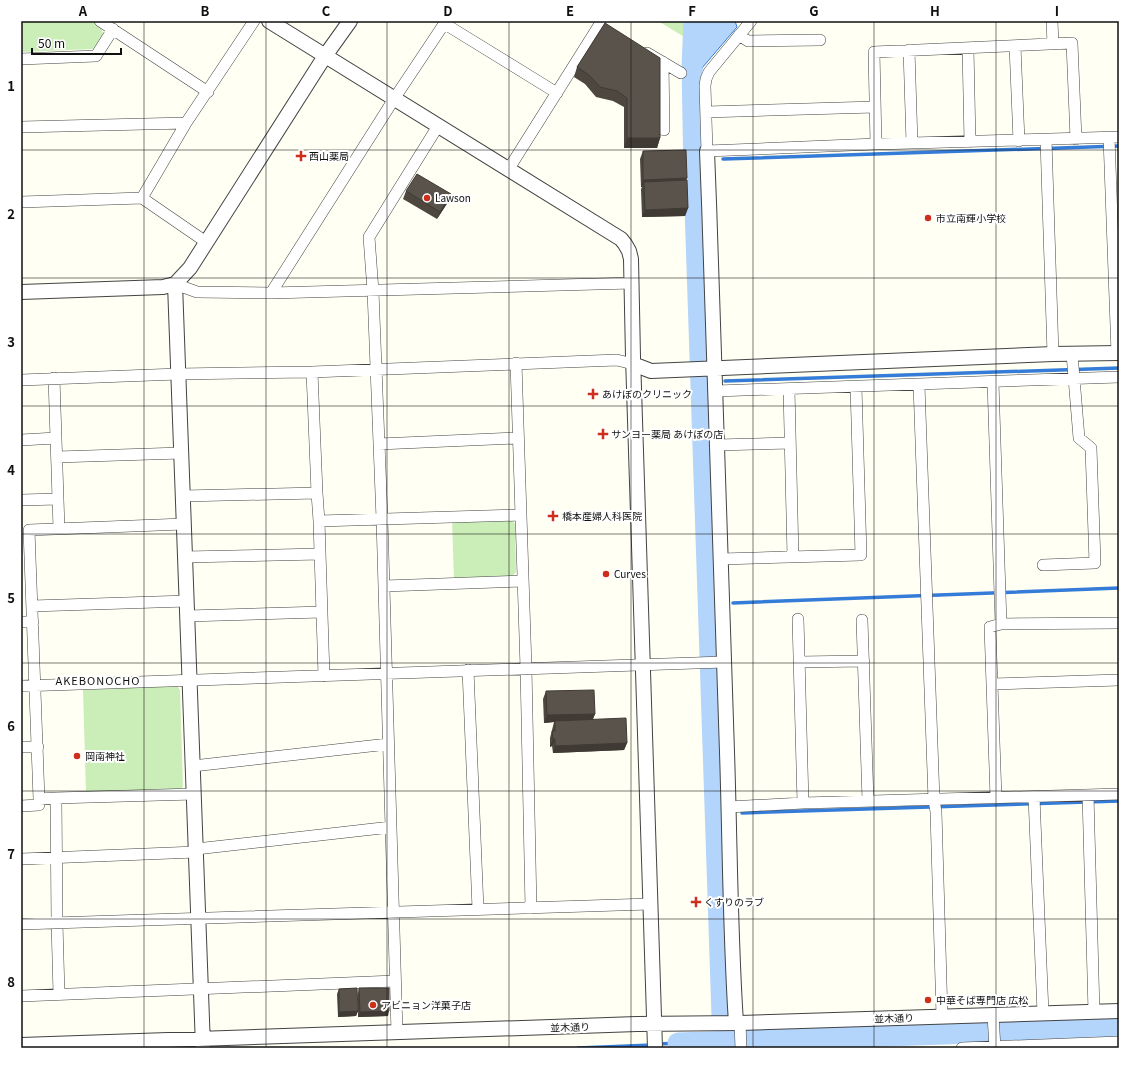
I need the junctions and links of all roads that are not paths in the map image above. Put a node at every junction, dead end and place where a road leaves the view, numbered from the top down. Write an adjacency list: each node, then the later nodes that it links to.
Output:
1 (100, 21): 9 (street)
2 (254, 21): 21 (street)
3 (269, 21): 17 (street)
4 (350, 21): 17 (street)
5 (1052, 21): 12 (street)
6 (446, 22): 22 (street); 23 (street)
7 (747, 23): 10 (street)
8 (601, 24): 22 (street)
9 (113, 29): 18 (street); 21 (street)
10 (739, 35): 11 (street); 25 (street)
11 (820, 40)
12 (1053, 44): 13 (street); 30 (street)
13 (1015, 46): 15 (street); 31 (street)
14 (638, 47): 19 (street)
15 (968, 48): 16 (street); 32 (street)
16 (909, 50): 24 (street); 34 (street)
17 (325, 56): 23 (street); 41 (street)
18 (21, 59)
19 (663, 62): 20 (street); 29 (street)
20 (681, 73)
21 (208, 92): 26 (street)
22 (557, 93): 38 (street)
23 (394, 99): 28 (street); 46 (street)
24 (875, 107): 25 (street); 35 (street)
25 (706, 112): 37 (street)
26 (186, 123): 27 (street); 39 (street)
27 (21, 126)
28 (438, 126): 38 (street); 44 (street)
29 (664, 130)
30 (1076, 139): 33 (street); 36 (street)
31 (1019, 141): 32 (street); 36 (street)
32 (970, 142): 34 (street)
33 (1112, 142): 47 (street)
34 (912, 143): 35 (street)
35 (876, 144): 37 (street)
36 (1046, 145): 48 (street)
37 (707, 151): 53 (street)
38 (508, 170): 42 (street)
39 (142, 198): 40 (street); 41 (street)
40 (21, 202)
41 (206, 242): 43 (street)
42 (632, 283): 44 (street); 50 (street)
43 (175, 284): 45 (street); 46 (street); 55 (street)
44 (373, 291): 46 (street); 51 (street)
45 (21, 292)
46 (271, 293)
47 (1118, 353): 52 (street)
48 (1053, 354): 52 (street); 53 (street)
49 (516, 363): 50 (street); 51 (street); 65 (street)
50 (634, 364): 53 (street); 102 (street)
51 (375, 368): 54 (street); 68 (street)
52 (1073, 368): 57 (street); 59 (street); 86 (street)
53 (706, 369): 63 (street)
54 (312, 372): 55 (street); 72 (street)
55 (178, 374): 56 (street); 70 (street)
56 (54, 378): 58 (street); 64 (street)
57 (1119, 378)
58 (21, 380)
59 (992, 382): 60 (street); 98 (street)
60 (919, 385): 61 (street); 125 (street)
61 (856, 387): 62 (street); 83 (street)
62 (789, 389): 63 (street); 67 (street)
63 (716, 391): 69 (street)
64 (56, 438): 66 (street); 71 (street)
65 (518, 438): 68 (street); 76 (street)
66 (21, 440)
67 (790, 443): 69 (street); 83 (street)
68 (379, 444): 77 (street)
69 (717, 445): 84 (street)
70 (181, 453): 71 (street); 73 (street)
71 (57, 457): 74 (street)
72 (317, 492): 73 (street); 78 (street)
73 (183, 496): 79 (street)
74 (58, 499): 75 (street); 80 (street)
75 (21, 500)
76 (521, 515): 77 (street); 87 (street)
77 (382, 519): 78 (street); 88 (street)
78 (319, 522): 81 (street)
79 (184, 524): 80 (street); 82 (street)
80 (59, 529): 85 (street)
81 (320, 554): 82 (street); 91 (street)
82 (185, 557): 89 (street)
83 (793, 557): 84 (street)
84 (721, 559): 101 (street)
85 (25, 561): 90 (street)
86 (1043, 565)
87 (523, 581): 88 (street); 103 (street)
88 (384, 586): 105 (street)
89 (187, 601): 90 (street); 92 (street)
90 (32, 606): 96 (street)
91 (322, 612): 92 (street); 106 (street)
92 (187, 616): 107 (street)
93 (798, 619): 100 (street)
94 (862, 620): 99 (street)
95 (21, 622): 96 (street)
96 (32, 622): 110 (street)
97 (1119, 623): 98 (street)
98 (1001, 624): 109 (street)
99 (864, 660): 100 (street); 122 (street)
100 (799, 662): 124 (street)
101 (714, 663): 102 (street); 127 (street)
102 (643, 665): 103 (street); 132 (street)
103 (526, 668): 104 (street); 133 (street)
104 (468, 670): 105 (street); 134 (street)
105 (386, 674): 106 (street); 112 (street)
106 (324, 676): 107 (street)
107 (190, 680): 110 (street); 115 (street)
108 (1119, 680): 109 (street)
109 (992, 684): 119 (street)
110 (35, 685): 111 (street); 113 (street)
111 (21, 686)
112 (388, 744): 115 (street); 128 (street)
113 (38, 747): 114 (street); 120 (street)
114 (21, 748)
115 (193, 766): 116 (street)
116 (194, 794): 118 (street); 129 (street)
117 (1119, 794): 121 (street)
118 (56, 798): 120 (street); 131 (street)
119 (996, 798): 123 (street); 125 (street)
120 (39, 799): 126 (street)
121 (1088, 800): 123 (street); 144 (street)
122 (868, 801): 124 (street); 125 (street)
123 (1035, 802): 145 (street)
124 (803, 803): 127 (street)
125 (935, 805): 146 (street)
126 (21, 806)
127 (729, 807): 148 (street)
128 (391, 827): 129 (street); 135 (street)
129 (196, 850): 131 (street); 136 (street)
130 (21, 858): 131 (street)
131 (57, 858): 137 (street)
132 (650, 904): 133 (street); 150 (street)
133 (531, 908): 134 (street)
134 (478, 909): 135 (street)
135 (394, 912): 136 (street); 139 (street)
136 (198, 918): 137 (street); 140 (street)
137 (57, 923): 138 (street); 141 (street)
138 (21, 924)
139 (396, 981): 140 (street); 149 (street)
140 (201, 989): 141 (street); 151 (street)
141 (59, 994): 142 (street)
142 (21, 996)
143 (1119, 1011): 144 (street, 並木通り)
144 (1094, 1012): 145 (street, 並木通り)
145 (1043, 1013): 147 (street, 並木通り)
146 (942, 1016): 147 (street, 並木通り); 148 (street, 並木通り)
147 (993, 1019): 154 (street)
148 (739, 1026): 150 (street, 並木通り); 156 (street)
149 (397, 1033): 150 (street, 並木通り); 151 (street, 並木通り)
150 (655, 1036)
151 (203, 1044): 153 (street, 並木通り)
152 (1116, 1044): 155 (street)
153 (21, 1045)
154 (995, 1045): 155 (street); 157 (street)
155 (1055, 1046)
156 (741, 1048)
157 (962, 1048)

